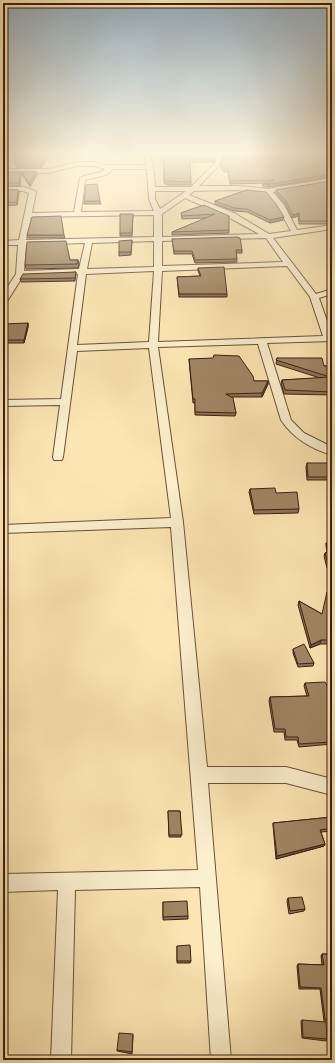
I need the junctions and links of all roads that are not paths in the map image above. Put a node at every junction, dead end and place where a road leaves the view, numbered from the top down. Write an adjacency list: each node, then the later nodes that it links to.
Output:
1 (30, 203): 9 (street)
2 (79, 203): 8 (street)
3 (155, 203): 7 (street)
4 (173, 203): 7 (street)
5 (203, 203): 12 (street)
6 (278, 203): 11 (street)
7 (158, 213): 8 (street); 13 (street)
8 (77, 214): 9 (street)
9 (27, 215): 15 (street)
10 (332, 227): 11 (street)
11 (295, 232): 12 (street)
12 (268, 236): 13 (street); 17 (street)
13 (158, 239): 14 (street); 18 (street)
14 (88, 241): 15 (street); 19 (street)
15 (22, 243): 16 (street); 20 (street)
16 (3, 244)
17 (289, 264): 18 (street); 22 (street)
18 (158, 268): 19 (street); 26 (street)
19 (82, 273): 20 (street); 27 (street)
20 (20, 274): 23 (street)
21 (332, 291): 22 (street)
22 (314, 298): 24 (street)
23 (3, 301)
24 (330, 338): 25 (street)
25 (262, 341): 26 (street); 30 (street)
26 (153, 345): 27 (street); 32 (street)
27 (72, 348): 28 (street)
28 (65, 402): 29 (street); 31 (street)
29 (3, 403)
30 (332, 451)
31 (58, 457)
32 (177, 522): 33 (street); 34 (street)
33 (3, 529)
34 (200, 775): 35 (street); 36 (street)
35 (332, 787)
36 (207, 878): 37 (street); 40 (street)
37 (67, 882): 38 (street); 39 (street)
38 (3, 883)
39 (61, 1060)
40 (221, 1060)

